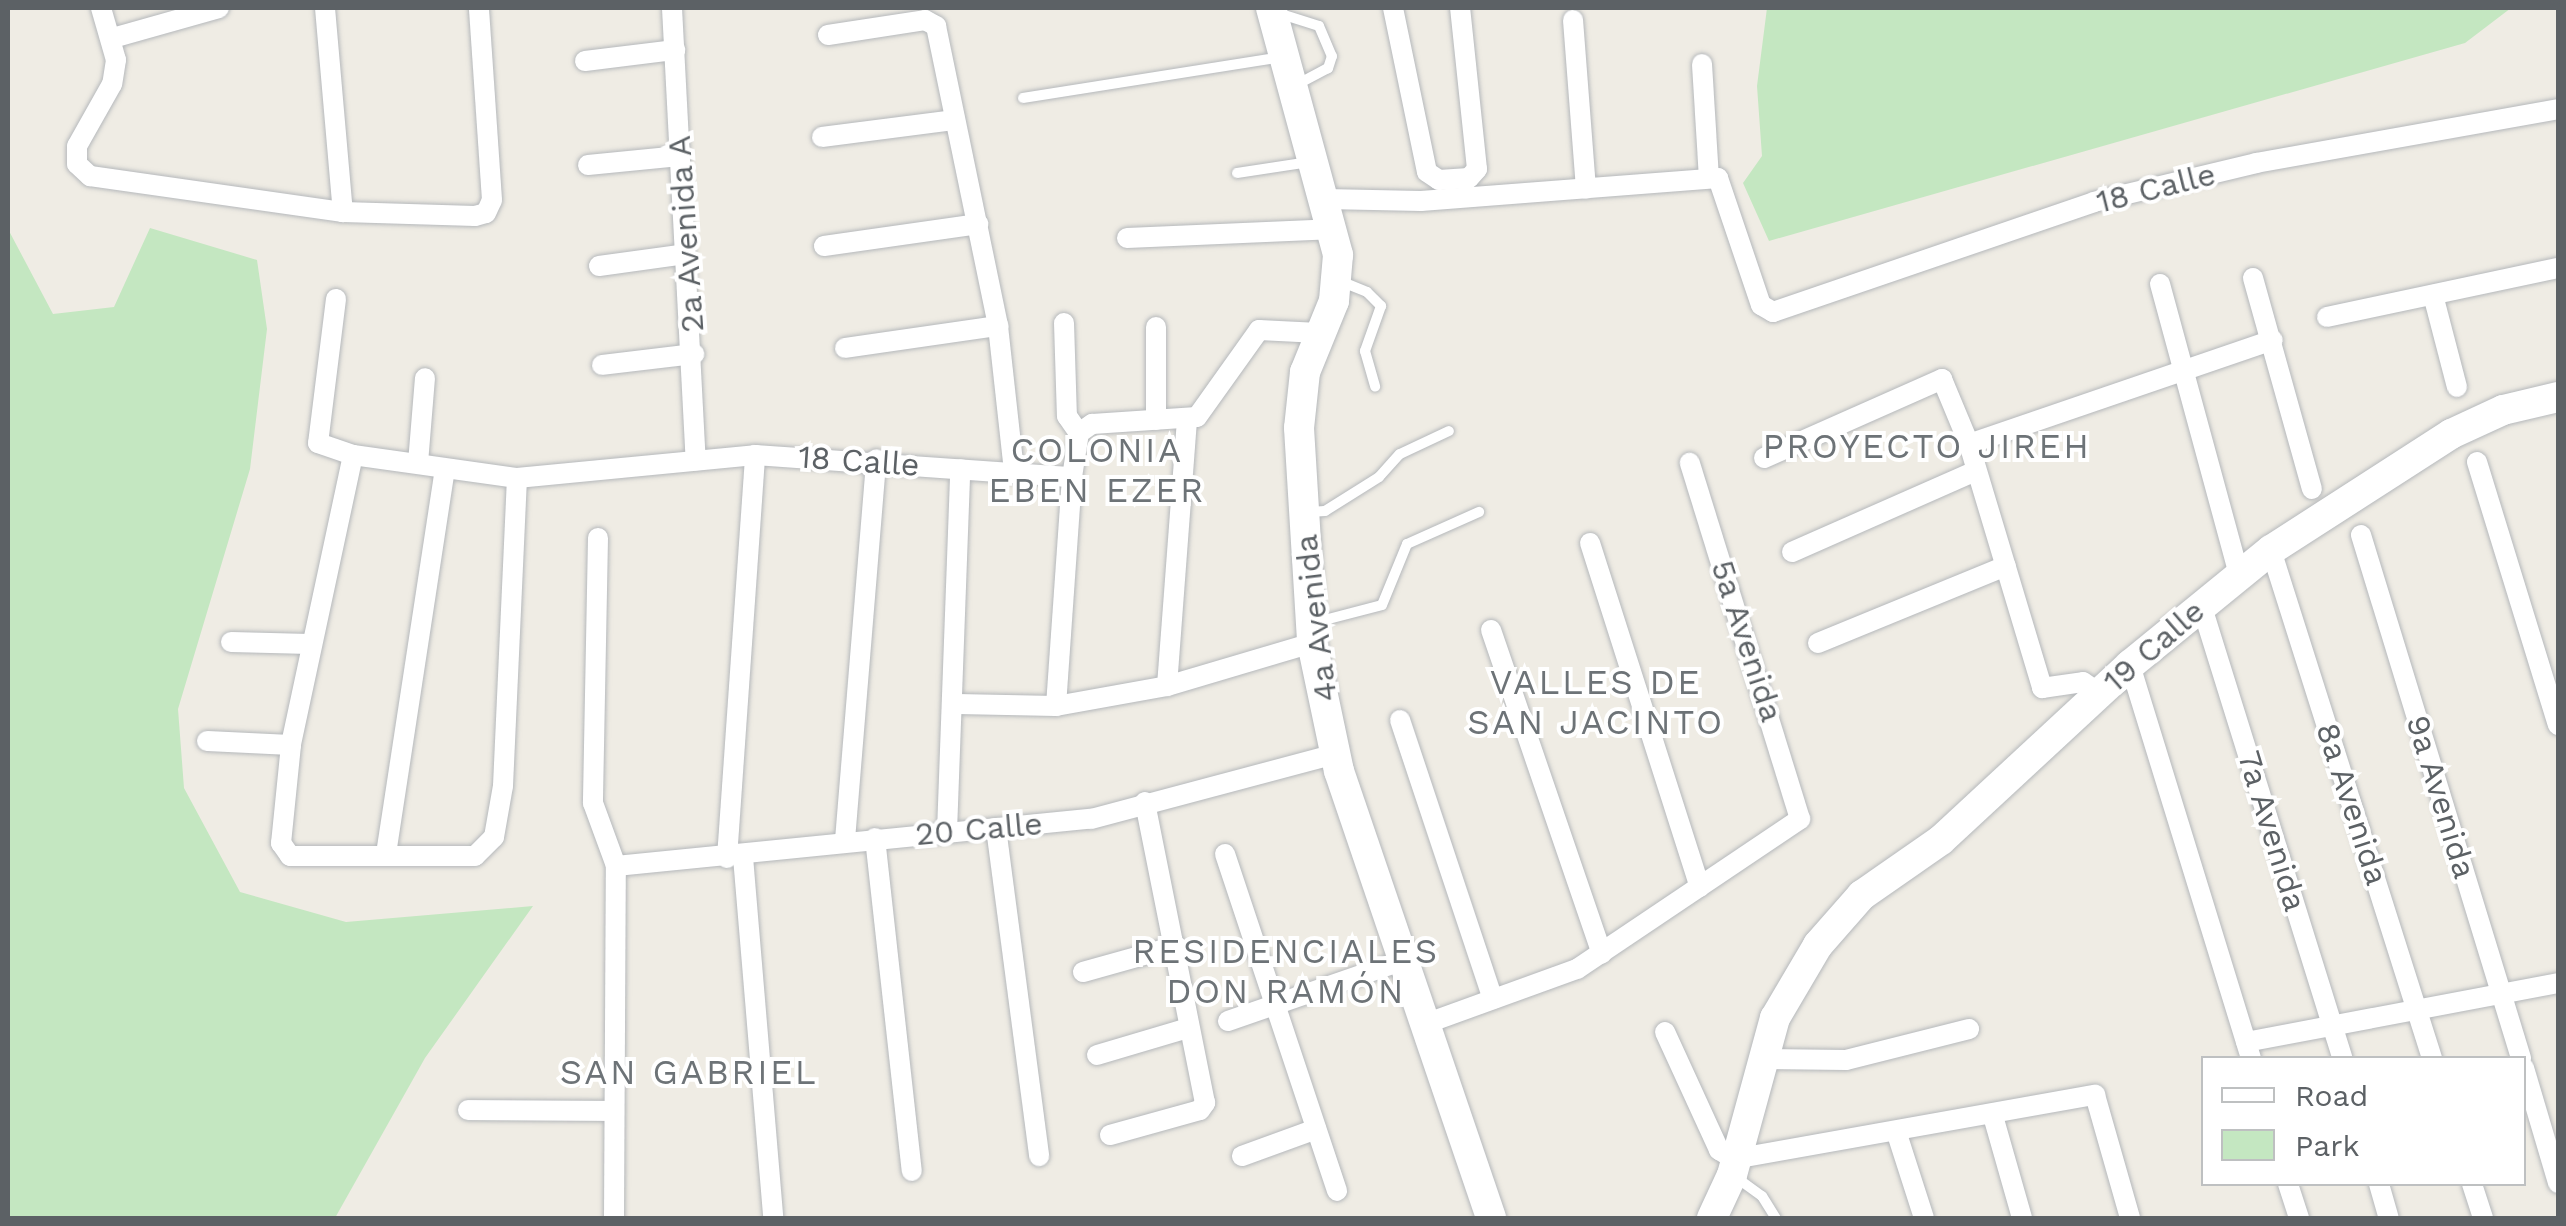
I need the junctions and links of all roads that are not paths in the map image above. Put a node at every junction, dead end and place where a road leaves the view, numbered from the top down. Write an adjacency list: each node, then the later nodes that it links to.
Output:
1 (100, 8): 11 (street)
2 (219, 8): 11 (street)
3 (325, 8): 28 (street)
4 (479, 8): 28 (street)
5 (672, 8): 12 (street, 2a Avenida A)
6 (1393, 8): 7 (street)
7 (1460, 8)
8 (1272, 9): 13 (street, 4a Avenida); 16 (lane)
9 (1573, 20): 26 (street)
10 (828, 35): 19 (street)
11 (113, 38): 28 (street)
12 (675, 50): 14 (street); 21 (street, 2a Avenida A)
13 (1282, 57): 16 (street, 4a Avenida); 17 (lane)
14 (585, 61)
15 (1702, 64): 25 (street)
16 (1293, 87): 22 (street, 4a Avenida)
17 (1023, 98)
18 (2558, 110): 25 (street, 18 Calle)
19 (956, 120): 20 (street); 29 (street)
20 (822, 138)
21 (680, 156): 23 (street); 33 (street, 2a Avenida A)
22 (1314, 161): 24 (lane); 27 (street, 4a Avenida)
23 (588, 165)
24 (1237, 173)
25 (1714, 178): 26 (street)
26 (1586, 188): 27 (street)
27 (1326, 199): 30 (street, 4a Avenida)
28 (342, 212)
29 (978, 224): 32 (street); 43 (street)
30 (1334, 229): 31 (street); 37 (street, 4a Avenida)
31 (1127, 238)
32 (824, 246)
33 (685, 254): 34 (street); 48 (street, 2a Avenida A)
34 (599, 266)
35 (2558, 268): 39 (street)
36 (2253, 278): 46 (street)
37 (1339, 281): 45 (street, 4a Avenida); 52 (lane)
38 (2160, 284): 50 (street)
39 (2433, 295): 41 (street); 53 (street)
40 (336, 299): 61 (street, 18 Calle)
41 (2327, 317)
42 (1064, 322): 58 (street)
43 (998, 326): 47 (street); 71 (street)
44 (1156, 327): 55 (street)
45 (1319, 334): 56 (street); 76 (street, 4a Avenida)
46 (2273, 340): 50 (street); 74 (street)
47 (845, 348)
48 (694, 354): 49 (street); 63 (street, 2a Avenida A)
49 (602, 365)
50 (2180, 372): 59 (street); 83 (street)
51 (425, 378): 66 (street)
52 (1375, 387)
53 (2457, 387)
54 (2558, 396): 80 (street, 19 Calle)
55 (1156, 420): 56 (street); 58 (street)
56 (1187, 421): 91 (street)
57 (1449, 431): 76 (lane)
58 (1080, 434): 72 (street)
59 (1970, 444): 62 (street); 70 (street)
60 (755, 454): 63 (street, 18 Calle); 64 (street, 18 Calle); 107 (street)
61 (354, 455): 66 (street, 18 Calle); 89 (street)
62 (1764, 458)
63 (696, 460): 73 (street, 18 Calle)
64 (876, 460): 69 (street, 18 Calle); 104 (street)
65 (2478, 462): 96 (street)
66 (418, 463): 68 (street, 18 Calle)
67 (1690, 463): 109 (street, 5a Avenida)
68 (445, 470): 73 (street, 18 Calle); 105 (street)
69 (960, 470): 71 (street, 18 Calle); 93 (street)
70 (1976, 471): 81 (street); 82 (street)
71 (1014, 472): 72 (street, 18 Calle)
72 (1072, 477): 94 (street)
73 (517, 478): 105 (street)
74 (2312, 489)
75 (1479, 512): 86 (lane)
76 (1304, 513): 86 (street, 4a Avenida)
77 (2361, 535): 115 (street, 9a Avenida)
78 (598, 538): 108 (street)
79 (1590, 544): 109 (street)
80 (2271, 550): 83 (street, 19 Calle); 118 (street, 8a Avenida)
81 (1792, 552)
82 (2006, 566): 88 (street); 92 (street)
83 (2239, 575): 84 (street, 19 Calle)
84 (2201, 604): 90 (street, 19 Calle); 121 (street, 7a Avenida)
85 (1491, 630): 111 (street)
86 (1312, 633): 91 (street); 99 (street, 4a Avenida)
87 (231, 642): 89 (street)
88 (1818, 643)
89 (310, 644): 98 (street)
90 (2130, 665): 92 (street, 19 Calle); 125 (street)
91 (1167, 686): 94 (street)
92 (2100, 694): 130 (street, 19 Calle)
93 (957, 704): 94 (street); 102 (street)
94 (1056, 706)
95 (1400, 720): 116 (street)
96 (2558, 725)
97 (207, 741): 98 (street)
98 (291, 744): 105 (street)
99 (1335, 754): 100 (street, 20 Calle); 112 (street, 4a Avenida)
100 (1145, 802): 101 (street, 20 Calle); 110 (street)
101 (996, 828): 102 (street, 20 Calle); 138 (street)
102 (947, 832): 103 (street, 20 Calle)
103 (875, 838): 104 (street, 20 Calle); 141 (street)
104 (844, 840): 107 (street, 20 Calle)
105 (386, 854)
106 (1225, 854): 117 (street)
107 (735, 858): 108 (street, 20 Calle); 148 (street)
108 (616, 866): 133 (street)
109 (1700, 887): 111 (street)
110 (1176, 946): 113 (street); 122 (street)
111 (1602, 954): 116 (street)
112 (1401, 961): 117 (street); 120 (street, 4a Avenida)
113 (1084, 972)
114 (2558, 984): 115 (street)
115 (2502, 996): 118 (street); 129 (street, 9a Avenida)
116 (1493, 999): 120 (street)
117 (1273, 1005): 119 (street); 135 (street)
118 (2418, 1013): 121 (street); 128 (street, 8a Avenida)
119 (1228, 1021)
120 (1426, 1024): 149 (street, 4a Avenida)
121 (2332, 1026): 125 (street); 127 (street, 7a Avenida)
122 (1188, 1028): 126 (street); 137 (street)
123 (1969, 1029): 130 (street)
124 (1666, 1032): 140 (street)
125 (2249, 1050)
126 (1096, 1055)
127 (2341, 1056)
128 (2431, 1056)
129 (2520, 1056)
130 (1765, 1059): 140 (street)
131 (2526, 1075): 142 (street)
132 (468, 1110): 133 (street)
133 (611, 1111): 147 (street)
134 (1993, 1116): 136 (street); 153 (street); 154 (street)
135 (1316, 1130): 139 (street); 146 (street)
136 (1897, 1134): 140 (street); 152 (street)
137 (1110, 1135)
138 (1039, 1156)
139 (1242, 1156)
140 (1733, 1167): 150 (street); 151 (lane)
141 (912, 1171)
142 (2558, 1183)
143 (2289, 1186): 155 (street)
144 (2379, 1186): 156 (street)
145 (2473, 1186): 157 (street)
146 (1337, 1191)
147 (614, 1218)
148 (773, 1218)
149 (1492, 1218)
150 (1712, 1218)
151 (1776, 1218)
152 (1924, 1218)
153 (2022, 1218)
154 (2130, 1218)
155 (2299, 1218)
156 (2389, 1218)
157 (2483, 1218)

